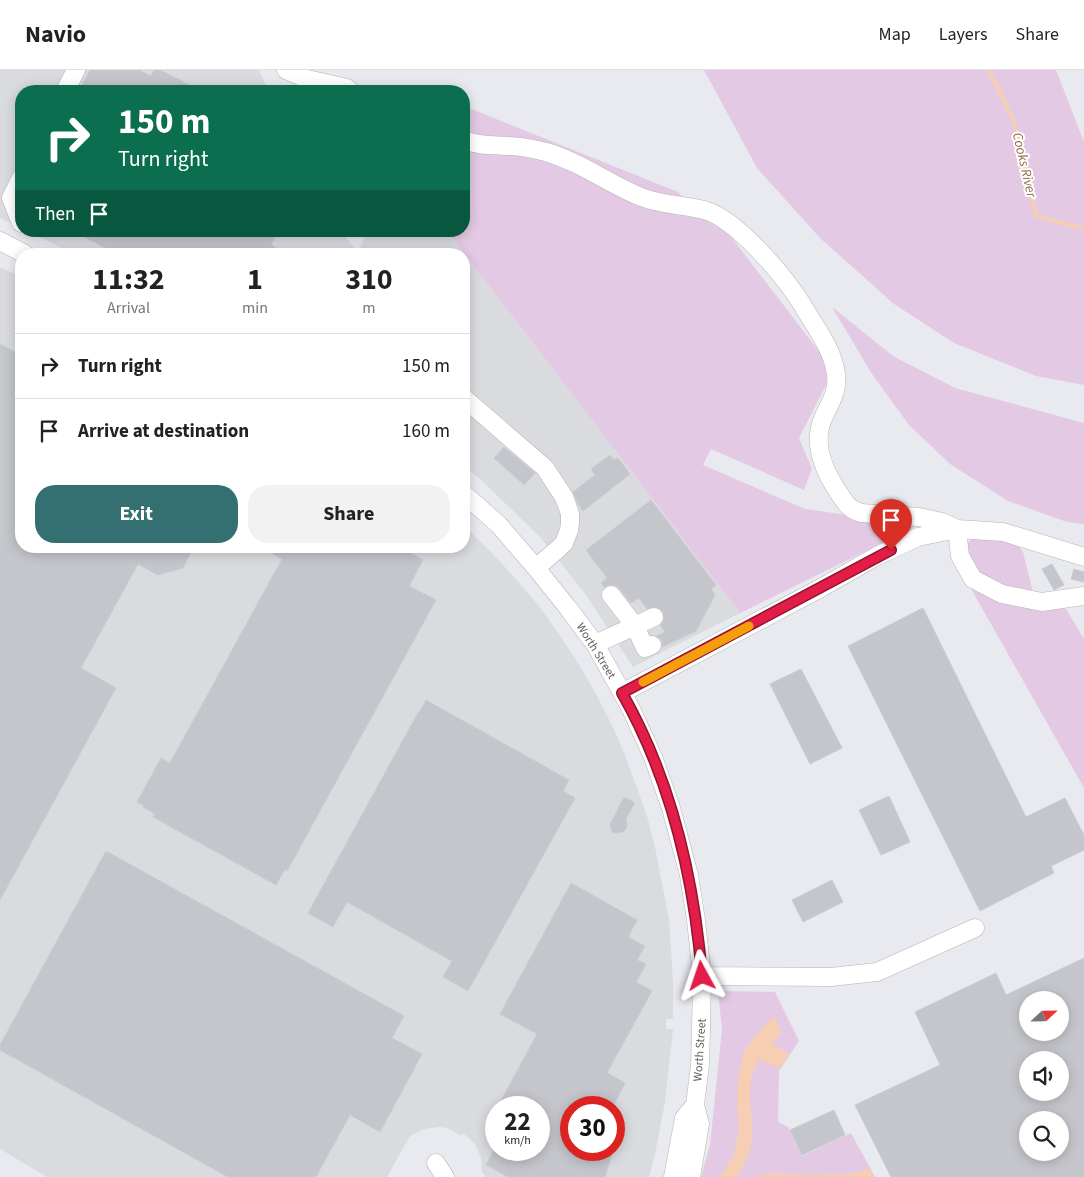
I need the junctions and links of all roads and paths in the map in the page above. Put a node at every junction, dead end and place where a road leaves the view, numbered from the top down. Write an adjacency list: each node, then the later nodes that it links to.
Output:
1 (76, 70): 3 (street)
2 (286, 70): 4 (street)
3 (68, 85)
4 (334, 85)
5 (470, 142): 12 (street)
6 (15, 190): 7 (street)
7 (15, 208)
8 (19, 237): 9 (street)
9 (13, 248)
10 (470, 403): 14 (street)
11 (470, 499): 14 (street, Worth Street)
12 (957, 529): 13 (street); 16 (street); 21 (street)
13 (1084, 557)
14 (536, 568): 19 (street, Worth Street)
15 (611, 595): 18 (street)
16 (1084, 596)
17 (654, 618): 18 (street)
18 (635, 626): 19 (street); 20 (street)
19 (595, 644): 21 (street, Worth Street)
20 (652, 645)
21 (622, 693): 23 (street, Worth Street)
22 (975, 928): 23 (street)
23 (702, 976): 24 (street, Worth Street)
24 (695, 1105): 25 (street, Worth Street); 26 (street, Worth Street)
25 (672, 1177)
26 (691, 1177)

